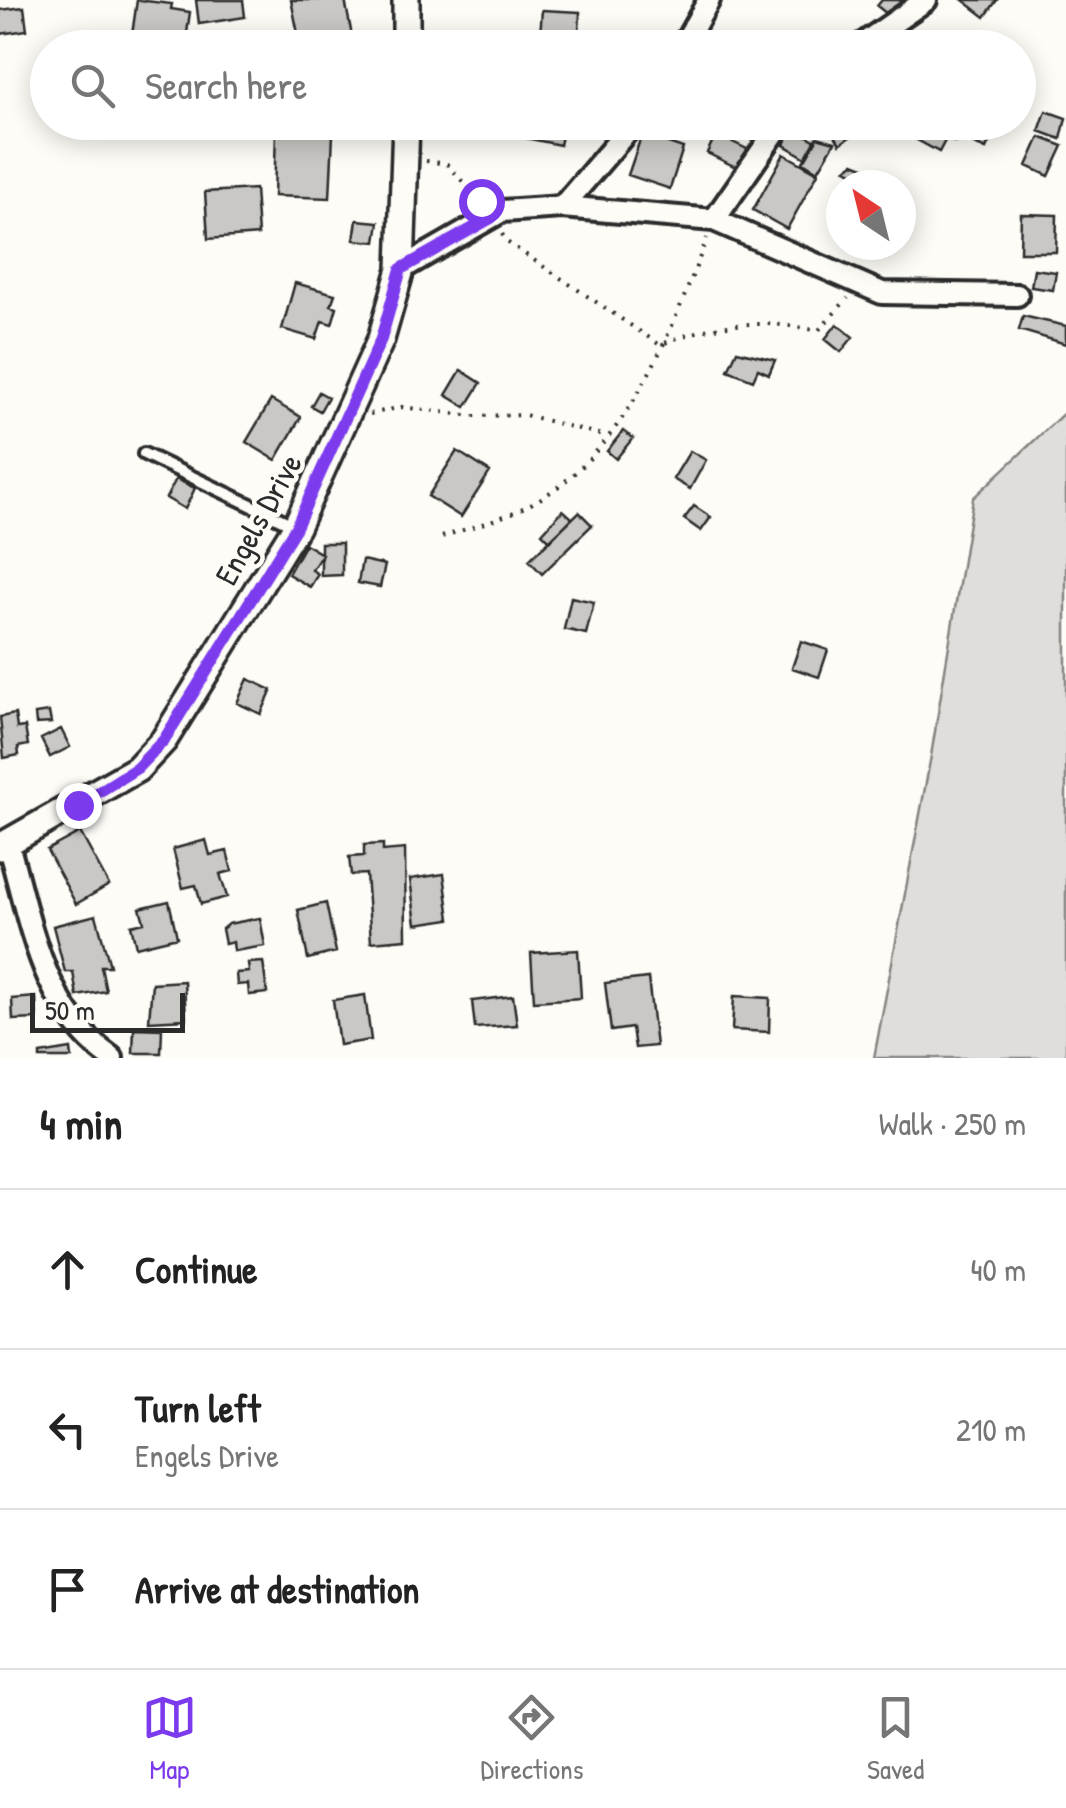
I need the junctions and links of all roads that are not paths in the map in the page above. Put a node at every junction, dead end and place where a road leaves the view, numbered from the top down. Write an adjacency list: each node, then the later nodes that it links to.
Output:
1 (406, 0): 4 (street)
2 (709, 0): 5 (street)
3 (926, 0): 6 (street)
4 (406, 30)
5 (692, 30)
6 (883, 30)
7 (406, 140): 12 (street, Engels Drive)
8 (620, 140): 10 (street)
9 (770, 140): 11 (street)
10 (562, 207): 11 (street); 12 (street)
11 (714, 220): 13 (street)
12 (401, 269): 15 (street, Engels Drive)
13 (1018, 295)
14 (144, 454): 15 (lane)
15 (296, 527): 16 (street, Engels Drive)
16 (4, 845): 17 (street)
17 (112, 1058)

